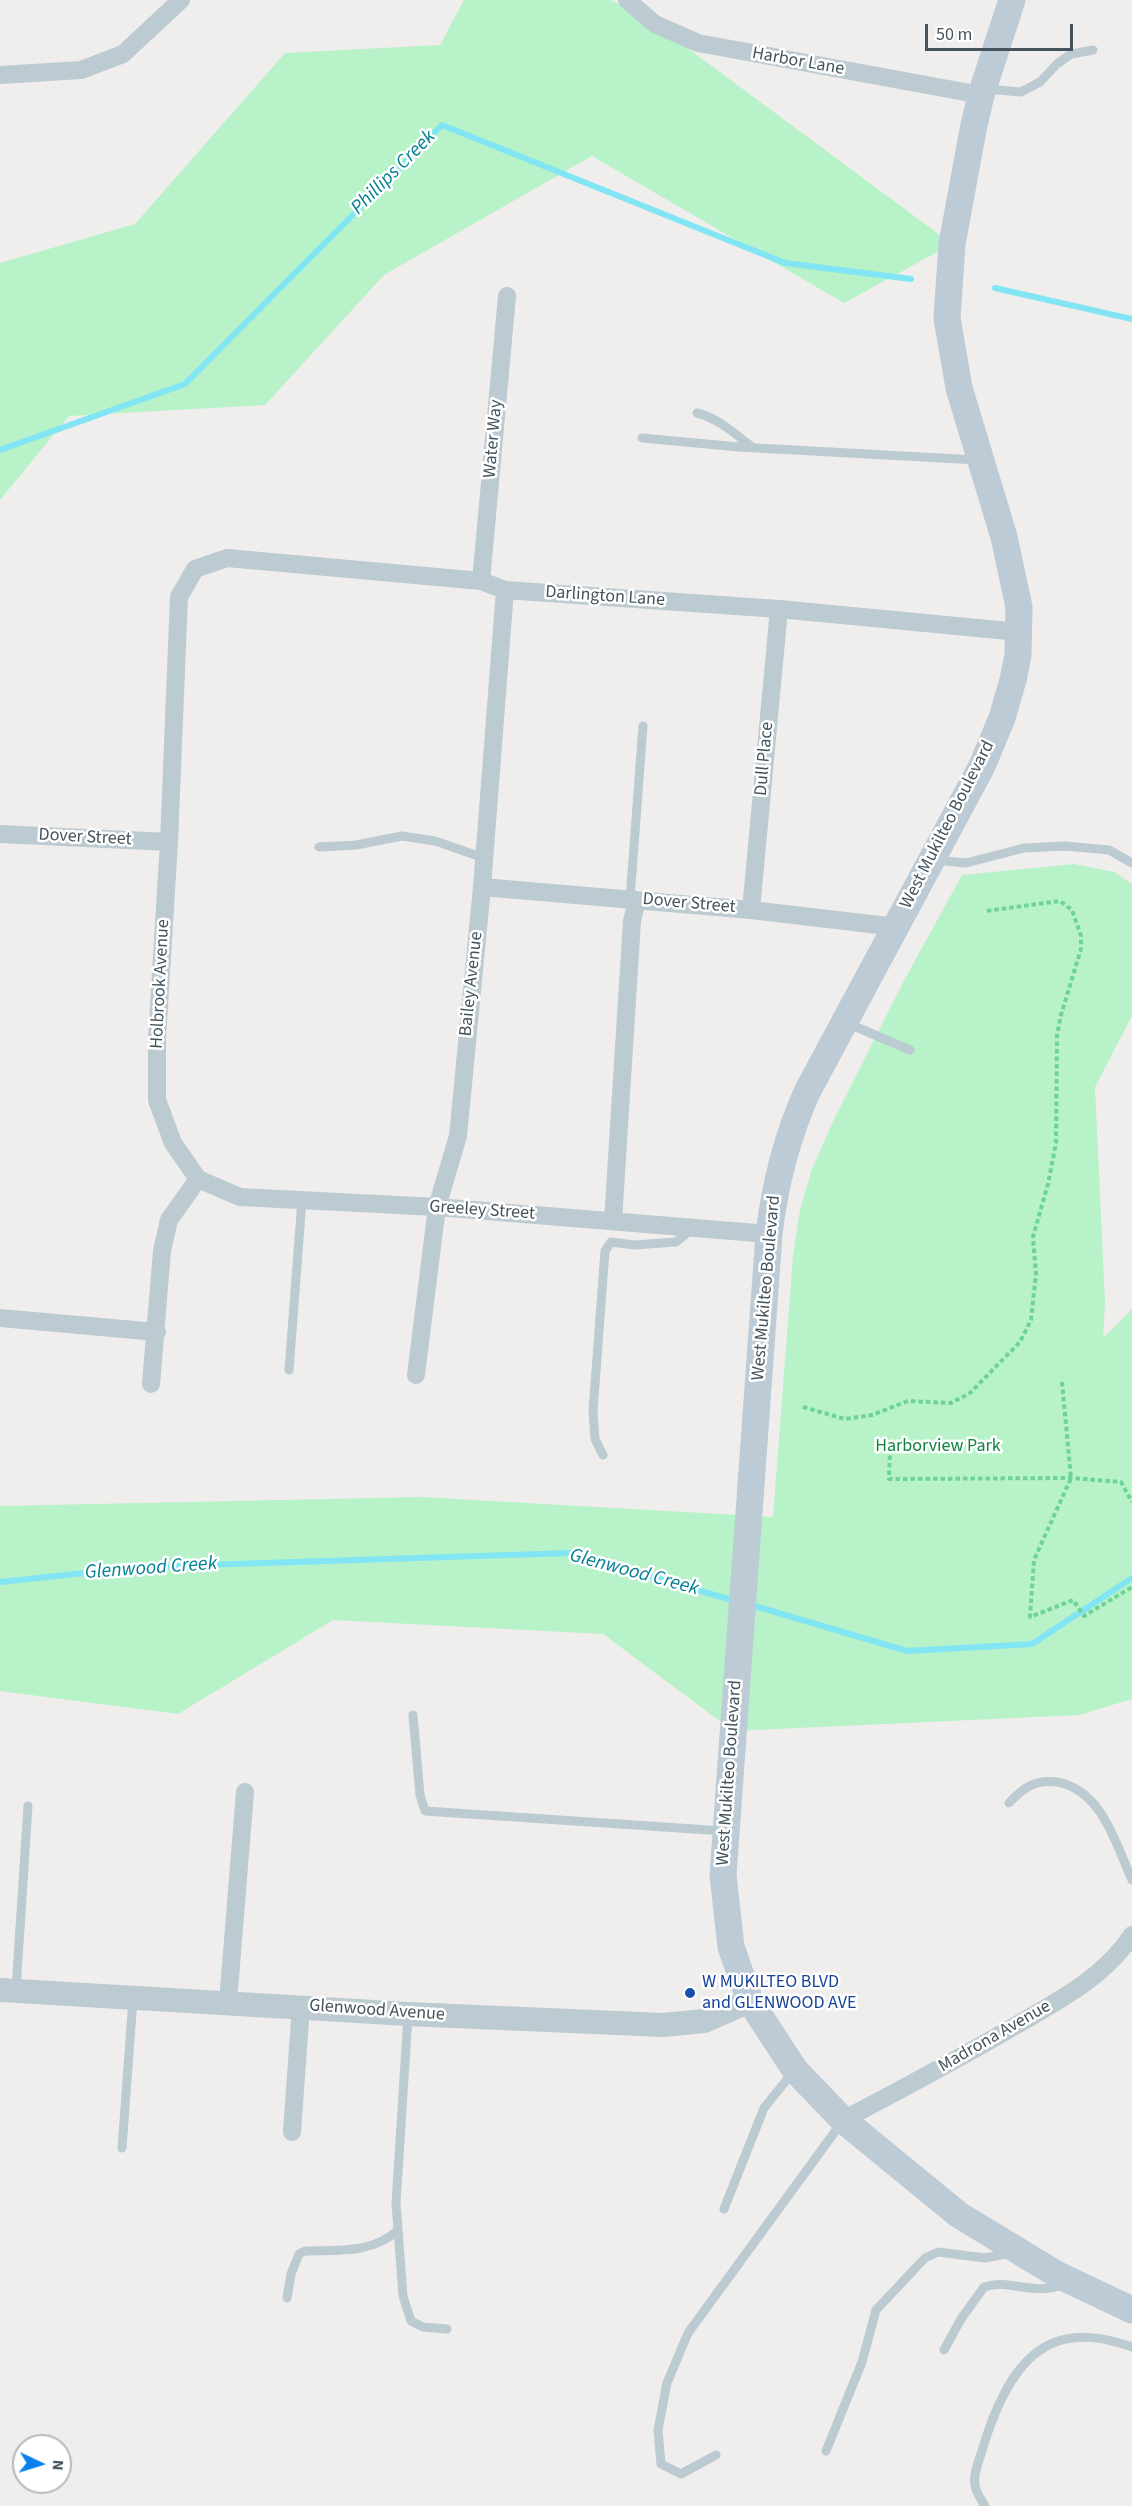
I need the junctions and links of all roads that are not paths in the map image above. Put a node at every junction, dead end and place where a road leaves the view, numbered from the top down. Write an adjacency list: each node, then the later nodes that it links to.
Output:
1 (182, 0): 5 (street)
2 (627, 0): 6 (street, Harbor Lane)
3 (1012, 0): 6 (main road, West Mukilteo Boulevard)
4 (1093, 50): 6 (lane)
5 (0, 75)
6 (982, 92): 11 (main road, West Mukilteo Boulevard)
7 (507, 296): 13 (street, Water Way)
8 (697, 414): 10 (lane)
9 (642, 438): 10 (lane)
10 (752, 447): 11 (lane)
11 (980, 460): 16 (main road, West Mukilteo Boulevard)
12 (195, 569): 13 (street, Darlington Lane); 19 (street, Holbrook Avenue)
13 (481, 581): 14 (street, Darlington Lane)
14 (505, 590): 15 (street, Darlington Lane); 21 (street, Bailey Avenue)
15 (779, 609): 16 (street, Darlington Lane); 26 (street, Dull Place)
16 (1019, 632): 22 (main road, West Mukilteo Boulevard)
17 (643, 726): 25 (lane)
18 (0, 834): 19 (street, Dover Street)
19 (169, 842): 30 (street, Holbrook Avenue)
20 (320, 848): 21 (lane)
21 (484, 858): 24 (street, Bailey Avenue)
22 (933, 859): 23 (lane); 27 (main road, West Mukilteo Boulevard)
23 (1132, 863)
24 (482, 887): 25 (street, Dover Street); 32 (street, Bailey Avenue)
25 (633, 900): 26 (street, Dover Street); 33 (street)
26 (751, 910): 27 (street, Dover Street)
27 (896, 927): 28 (main road, West Mukilteo Boulevard)
28 (845, 1022): 29 (lane); 35 (main road, West Mukilteo Boulevard)
29 (910, 1050)
30 (198, 1179): 31 (street, Greeley Street); 37 (street)
31 (302, 1200): 32 (street, Greeley Street); 38 (lane)
32 (437, 1207): 33 (street, Greeley Street); 39 (street, Bailey Avenue)
33 (613, 1221): 34 (street, Greeley Street)
34 (694, 1228): 35 (street, Greeley Street); 41 (lane)
35 (769, 1234): 46 (main road, West Mukilteo Boulevard)
36 (0, 1318): 37 (street)
37 (157, 1332): 40 (street)
38 (289, 1370)
39 (416, 1375)
40 (151, 1384)
41 (603, 1455)
42 (413, 1715): 46 (lane)
43 (245, 1792): 52 (street)
44 (1009, 1803): 47 (lane)
45 (28, 1806): 49 (lane)
46 (726, 1832): 51 (main road, West Mukilteo Boulevard)
47 (1132, 1880)
48 (1132, 1935): 56 (street, Madrona Avenue)
49 (8, 1990): 50 (street, Glenwood Avenue)
50 (133, 1997): 52 (street, Glenwood Avenue); 58 (lane)
51 (750, 2001): 54 (street, Glenwood Avenue); 55 (main road, West Mukilteo Boulevard)
52 (228, 2002): 53 (street, Glenwood Avenue)
53 (302, 2006): 54 (street, Glenwood Avenue); 57 (street)
54 (408, 2014): 60 (lane)
55 (795, 2070): 56 (main road, West Mukilteo Boulevard); 59 (lane)
56 (843, 2120): 61 (main road, West Mukilteo Boulevard); 69 (lane)
57 (292, 2132)
58 (122, 2148)
59 (724, 2209)
60 (398, 2230): 63 (lane); 65 (lane)
61 (1019, 2251): 62 (main road, West Mukilteo Boulevard); 68 (lane)
62 (1071, 2281): 64 (main road, West Mukilteo Boulevard); 67 (lane)
63 (287, 2298)
64 (1132, 2310)
65 (447, 2329)
66 (1132, 2347): 70 (lane)
67 (944, 2350)
68 (826, 2451)
69 (716, 2455)
70 (985, 2506)

